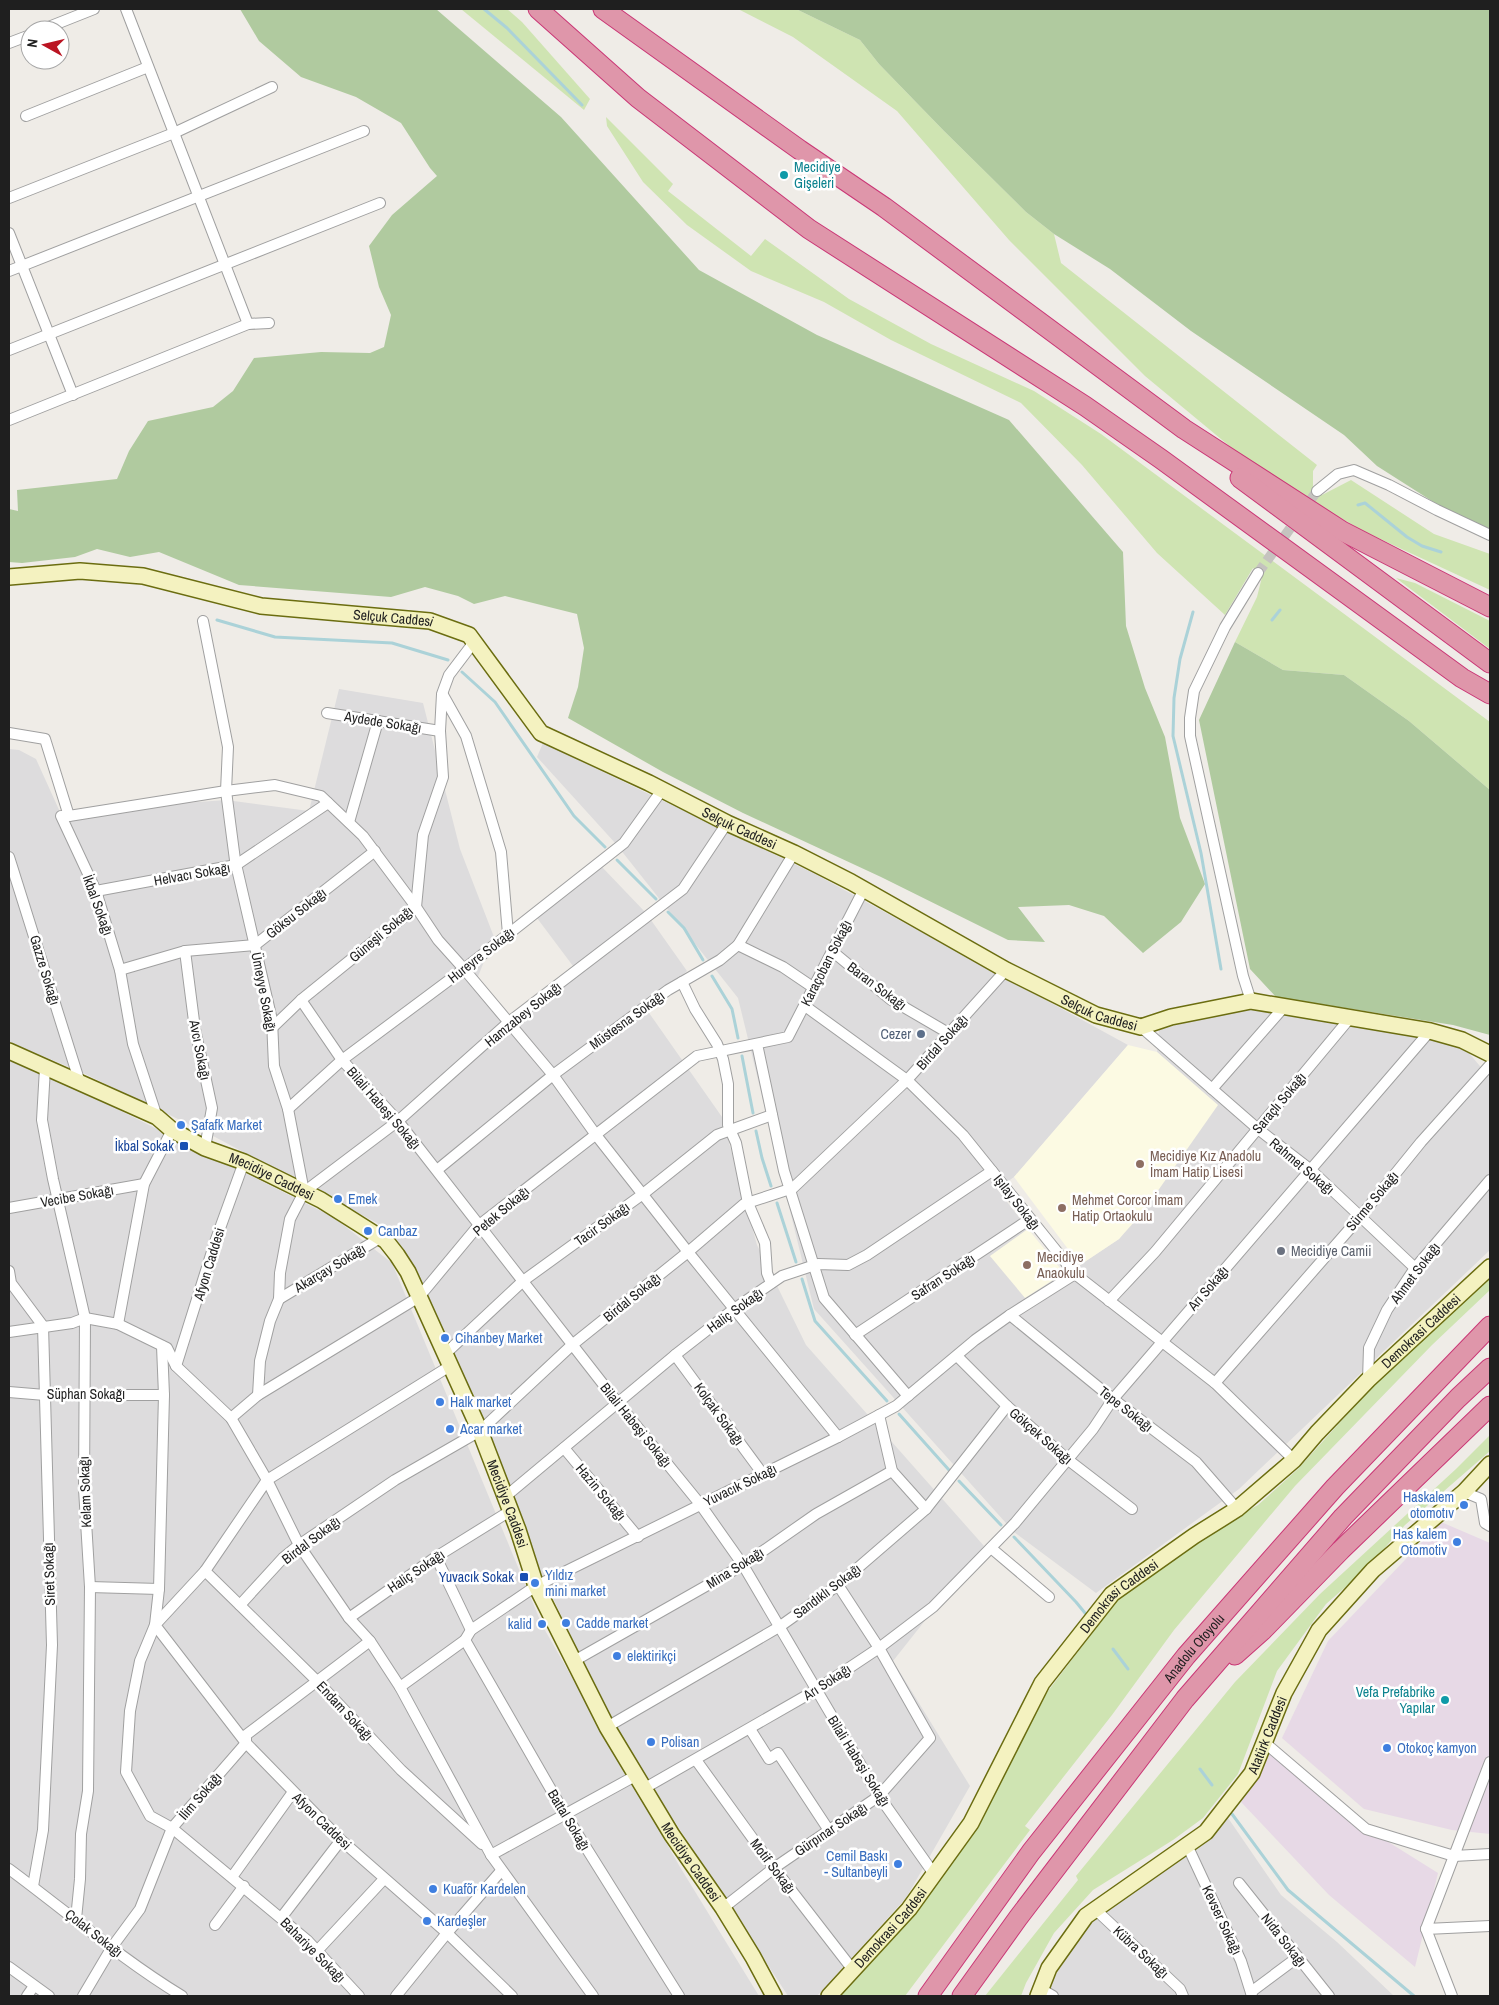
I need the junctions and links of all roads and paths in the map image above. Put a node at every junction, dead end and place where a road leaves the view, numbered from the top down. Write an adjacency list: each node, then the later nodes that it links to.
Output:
1 (94, 9): 5 (street)
2 (126, 9): 6 (street)
3 (538, 9): 33 (highway)
4 (603, 9): 24 (highway)
5 (66, 20)
6 (148, 67): 8 (street); 10 (street)
7 (272, 88): 10 (street)
8 (26, 116)
9 (364, 131): 11 (street)
10 (174, 133): 11 (street); 12 (street)
11 (198, 196): 15 (street); 16 (street)
12 (9, 198)
13 (380, 203): 15 (street)
14 (9, 233): 16 (street)
15 (224, 263): 19 (street); 20 (street)
16 (22, 266): 17 (street); 20 (street)
17 (9, 271)
18 (269, 322): 19 (street)
19 (248, 324): 22 (street)
20 (48, 334): 21 (street); 22 (street)
21 (9, 350)
22 (73, 395): 23 (street)
23 (9, 420)
24 (1184, 429): 29 (highway); 32 (highway)
25 (1317, 491): 26 (street)
26 (1490, 535)
27 (1258, 573): 65 (street)
28 (9, 577): 31 (street, Selçuk Caddesi)
29 (1490, 607)
30 (203, 621): 42 (street, Ümeyye Sokağı)
31 (474, 642): 34 (street, Güneşli Sokağı); 41 (street, Selçuk Caddesi)
32 (1490, 663)
33 (1462, 678): 35 (highway); 36 (highway)
34 (442, 694): 39 (street, Güneşli Sokağı); 54 (street)
35 (1490, 694)
36 (1490, 705)
37 (327, 713): 38 (street, Aydede Sokağı)
38 (378, 721): 39 (street, Aydede Sokağı); 45 (street)
39 (440, 731): 53 (street, Güneşli Sokağı)
40 (9, 733): 44 (street, İkbal Sokağı)
41 (662, 790): 46 (street, Selçuk Caddesi); 54 (street, Hureyre Sokağı)
42 (226, 791): 43 (street); 44 (street); 50 (street, Ümeyye Sokağı)
43 (328, 803): 45 (street); 50 (street, Helvacı Sokağı)
44 (69, 816): 52 (street, İkbal Sokağı)
45 (349, 822): 47 (street)
46 (727, 823): 48 (street, Selçuk Caddesi); 69 (street, Hamzabey Sokağı)
47 (375, 851): 53 (street); 55 (street, Göksu Sokağı)
48 (794, 853): 51 (street, Selçuk Caddesi); 56 (street, Müstesna Sokağı)
49 (9, 857): 84 (street, Gazze Sokağı)
50 (236, 865): 52 (street, Helvacı Sokağı); 55 (street, Ümeyye Sokağı)
51 (864, 889): 58 (street, Karaçoban Sokağı); 61 (street, Selçuk Caddesi)
52 (96, 891): 60 (street, İkbal Sokağı)
53 (416, 907): 59 (street); 64 (street, Güneşli Sokağı)
54 (508, 934): 59 (street, Hureyre Sokağı)
55 (255, 945): 57 (street, Göksu Sokağı); 70 (street, Ümeyye Sokağı)
56 (738, 945): 62 (street, Müstesna Sokağı); 63 (street)
57 (185, 951): 60 (street, Göksu Sokağı); 94 (street, Avcı Sokağı)
58 (832, 951): 63 (street, Karaçoban Sokağı); 73 (street, Baran Sokağı)
59 (464, 969): 69 (street); 79 (street, Hureyre Sokağı)
60 (120, 970): 88 (street, İkbal Sokağı)
61 (1006, 970): 71 (street, Selçuk Caddesi); 73 (street, Birdal Sokağı)
62 (682, 982): 77 (street); 82 (street, Müstesna Sokağı)
63 (814, 988): 66 (street, Karaçoban Sokağı)
64 (301, 1000): 70 (street, Güneşli Sokağı); 79 (street, Bilali Habeşi Sokağı)
65 (1251, 1001): 67 (street, Selçuk Caddesi); 71 (street, Selçuk Caddesi)
66 (805, 1006): 74 (street, Karaçoban Sokağı); 83 (street, Işılay Sokağı)
67 (1284, 1007): 68 (street, Selçuk Caddesi); 85 (street)
68 (1350, 1018): 72 (street, Selçuk Caddesi); 90 (street, Saraçlı Sokağı)
69 (509, 1022): 82 (street); 89 (street, Hamzabey Sokağı)
70 (273, 1027): 86 (street, Ümeyye Sokağı)
71 (1141, 1027): 85 (street, Rahmet Sokağı)
72 (1430, 1032): 78 (street, Selçuk Caddesi); 97 (street, Arı Sokağı)
73 (950, 1034): 83 (street, Birdal Sokağı)
74 (788, 1038): 75 (street, Petek Sokağı)
75 (757, 1044): 77 (street, Petek Sokağı); 87 (street)
76 (9, 1051): 81 (street, Mecidiye Caddesi)
77 (721, 1051): 92 (street); 93 (street, Petek Sokağı)
78 (1490, 1054)
79 (342, 1060): 86 (street, Hureyre Sokağı); 89 (street, Bilali Habeşi Sokağı)
80 (1490, 1066): 107 (street, Sürme Sokağı)
81 (45, 1068): 84 (street, Mecidiye Caddesi); 104 (street, Kelam Sokağı)
82 (553, 1075): 93 (street); 96 (street, Müstesna Sokağı)
83 (907, 1080): 98 (street, Işılay Sokağı); 101 (street, Birdal Sokağı)
84 (80, 1083): 88 (street, Mecidiye Caddesi)
85 (1212, 1089): 90 (street, Rahmet Sokağı)
86 (288, 1109): 102 (street, Ümeyye Sokağı)
87 (772, 1115): 92 (street, Tacir Sokağı); 101 (street)
88 (157, 1117): 91 (street, Mecidiye Caddesi)
89 (398, 1121): 96 (street, Bilali Habeşi Sokağı); 102 (street, Hamzabey Sokağı)
90 (1258, 1129): 97 (street, Rahmet Sokağı); 121 (street, Saraçlı Sokağı)
91 (172, 1130): 94 (street, Mecidiye Caddesi); 100 (street)
92 (730, 1130): 103 (street, Tacir Sokağı); 105 (street)
93 (596, 1135): 103 (street); 109 (street, Petek Sokağı)
94 (205, 1148): 95 (street, Mecidiye Caddesi)
95 (244, 1162): 102 (street, Mecidiye Caddesi); 136 (street, Afyon Caddesi)
96 (437, 1170): 109 (street, Bilali Habeşi Sokağı)
97 (1311, 1170): 107 (street, Rahmet Sokağı); 130 (street, Arı Sokağı)
98 (992, 1171): 108 (street, Işılay Sokağı); 112 (street, Haliç Sokağı)
99 (1490, 1180): 114 (street, Ahmet Sokağı)
100 (144, 1184): 104 (street, Vecibe Sokağı); 125 (street)
101 (790, 1189): 105 (street, Birdal Sokağı); 112 (street)
102 (304, 1192): 110 (street, Mecidiye Caddesi); 120 (street)
103 (643, 1194): 111 (street); 117 (street, Tacir Sokağı)
104 (59, 1199): 106 (street, Vecibe Sokağı); 124 (street, Kelam Sokağı)
105 (748, 1203): 111 (street, Birdal Sokağı); 118 (street)
106 (9, 1208)
107 (1361, 1216): 114 (street, Rahmet Sokağı); 139 (street, Sürme Sokağı)
108 (1030, 1220): 116 (street, Işılay Sokağı); 129 (street, Safran Sokağı)
109 (478, 1226): 117 (street, Bilali Habeşi Sokağı); 119 (street, Petek Sokağı)
110 (380, 1238): 119 (street, Mecidiye Caddesi); 120 (street, Akarçay Sokağı)
111 (688, 1252): 122 (street); 131 (street, Birdal Sokağı)
112 (814, 1266): 118 (street, Haliç Sokağı); 129 (street)
113 (1490, 1267): 138 (street, Demokrasi Caddesi)
114 (1415, 1268): 138 (street, Ahmet Sokağı)
115 (9, 1272): 126 (street)
116 (1075, 1274): 121 (street, Işılay Sokağı); 123 (street, Yuvacık Sokağı)
117 (523, 1282): 131 (street, Bilali Habeşi Sokağı); 135 (street, Tacir Sokağı)
118 (771, 1284): 122 (street, Haliç Sokağı)
119 (419, 1297): 135 (street, Mecidiye Caddesi); 144 (street, Petek Sokağı)
120 (279, 1299): 144 (street)
121 (1109, 1301): 130 (street, Işılay Sokağı)
122 (734, 1309): 133 (street, Haliç Sokağı); 153 (street)
123 (1010, 1315): 134 (street, Yuvacık Sokağı); 146 (street, Tepe Sokağı)
124 (85, 1318): 125 (street); 126 (street); 141 (street, Kelam Sokağı)
125 (118, 1324): 132 (street)
126 (42, 1326): 128 (street); 142 (street, Siret Sokağı)
127 (1490, 1326): 247 (highway, Anadolu Otoyolu)
128 (9, 1332)
129 (855, 1335): 145 (street)
130 (1161, 1342): 139 (street, Işılay Sokağı); 146 (street, Arı Sokağı)
131 (572, 1345): 147 (street, Bilali Habeşi Sokağı); 152 (street, Birdal Sokağı)
132 (162, 1346): 136 (street); 143 (street)
133 (675, 1355): 147 (street, Haliç Sokağı); 159 (street, Kolçak Sokağı)
134 (957, 1356): 145 (street, Yuvacık Sokağı); 148 (street, Gökçek Sokağı)
135 (447, 1360): 152 (street, Mecidiye Caddesi); 160 (street, Tacir Sokağı)
136 (176, 1366): 151 (street)
137 (1490, 1368): 192 (highway, Anadolu Otoyolu)
138 (1368, 1380): 156 (street, Demokrasi Caddesi)
139 (1215, 1382): 156 (street, Işılay Sokağı)
140 (9, 1392): 142 (street, Süphan Sokağı)
141 (84, 1394): 142 (street, Süphan Sokağı); 143 (street, Süphan Sokağı); 177 (street, Kelam Sokağı)
142 (45, 1395): 218 (street, Siret Sokağı)
143 (164, 1395): 178 (street)
144 (258, 1395): 151 (street, Petek Sokağı)
145 (908, 1396): 150 (street, Yuvacık Sokağı)
146 (1113, 1399): 155 (street, Arı Sokağı); 166 (street, Tepe Sokağı)
147 (617, 1402): 154 (street, Haliç Sokağı); 163 (street, Bilali Habeşi Sokağı)
148 (1007, 1406): 155 (street, Gökçek Sokağı); 164 (street, Sandıklı Sokağı)
149 (1490, 1406): 192 (highway)
150 (879, 1415): 153 (street, Yuvacık Sokağı); 158 (street)
151 (231, 1418): 160 (street)
152 (480, 1431): 162 (street, Mecidiye Caddesi); 170 (street, Birdal Sokağı)
153 (838, 1437): 159 (street, Yuvacık Sokağı)
154 (564, 1448): 162 (street, Haliç Sokağı); 169 (street, Hazin Sokağı)
155 (1067, 1459): 165 (street, Gökçek Sokağı); 171 (street, Arı Sokağı)
156 (1294, 1460): 166 (street, Demokrasi Caddesi)
157 (1490, 1464): 161 (street, Atatürk Caddesi)
158 (892, 1470): 164 (street); 173 (street, Mina Sokağı)
159 (762, 1473): 163 (street, Yuvacık Sokağı)
160 (266, 1480): 170 (street); 174 (street)
161 (1464, 1492): 168 (street); 195 (street, Atatürk Caddesi)
162 (505, 1497): 167 (street, Mecidiye Caddesi)
163 (700, 1504): 169 (street, Yuvacık Sokağı); 173 (street, Bilali Habeşi Sokağı)
164 (926, 1509): 175 (street, Sandıklı Sokağı)
165 (1132, 1509)
166 (1237, 1509): 214 (street, Demokrasi Caddesi)
167 (510, 1511): 172 (street, Haliç Sokağı); 176 (street, Mecidiye Caddesi)
168 (1490, 1526)
169 (638, 1536): 176 (street, Yuvacık Sokağı)
170 (299, 1545): 180 (street, Birdal Sokağı); 181 (street)
171 (991, 1548): 179 (street); 187 (street, Arı Sokağı)
172 (436, 1557): 181 (street, Haliç Sokağı); 184 (street)
173 (743, 1565): 183 (street, Bilali Habeşi Sokağı); 188 (street, Mina Sokağı)
174 (205, 1571): 180 (street, Endam Sokağı); 182 (street)
175 (838, 1585): 183 (street, Sandıklı Sokağı); 187 (street, Gürpınar Sokağı)
176 (536, 1586): 184 (street, Yuvacık Sokağı); 188 (street, Mecidiye Caddesi)
177 (90, 1587): 178 (street); 223 (street, Kelam Sokağı)
178 (159, 1589): 182 (street)
179 (1049, 1597)
180 (240, 1605): 189 (street, Endam Sokağı)
181 (349, 1618): 186 (street)
182 (155, 1625): 196 (street, Afyon Caddesi); 204 (street, Bahariye Sokağı)
183 (779, 1627): 191 (street, Bilali Habeşi Sokağı); 193 (street, Sandıklı Sokağı)
184 (471, 1630): 185 (street, Yuvacık Sokağı)
185 (465, 1640): 190 (street, Yuvacık Sokağı); 203 (street, Battal Sokağı)
186 (370, 1641): 189 (street, İlim Sokağı); 190 (street)
187 (879, 1648): 191 (street, Arı Sokağı); 202 (street, Gürpınar Sokağı)
188 (574, 1661): 193 (street, Mecidiye Caddesi)
189 (318, 1682): 196 (street, İlim Sokağı); 208 (street, Endam Sokağı)
190 (400, 1687): 208 (street)
191 (816, 1690): 194 (street, Arı Sokağı); 202 (street, Bilali Habeşi Sokağı)
192 (1185, 1699): 248 (highway, Anadolu Otoyolu)
193 (606, 1727): 199 (street, Mecidiye Caddesi)
194 (750, 1729): 197 (street, Arı Sokağı); 205 (street)
195 (1264, 1742): 207 (street, Atatürk Caddesi); 210 (street)
196 (246, 1743): 201 (street, Afyon Caddesi); 204 (street, İlim Sokağı)
197 (696, 1760): 200 (street, Arı Sokağı); 212 (street, Motif Sokağı)
198 (1490, 1762): 210 (street)
199 (635, 1776): 200 (street, Mecidiye Caddesi); 203 (street)
200 (645, 1788): 220 (street, Mecidiye Caddesi)
201 (293, 1792): 206 (street, Afyon Caddesi); 215 (street)
202 (879, 1796): 205 (street, Gürpınar Sokağı); 214 (street, Bilali Habeşi Sokağı)
203 (565, 1814): 208 (street); 244 (street, Battal Sokağı)
204 (172, 1828): 215 (street, Bahariye Sokağı); 228 (street, İlim Sokağı)
205 (828, 1830): 212 (street, Gürpınar Sokağı)
206 (341, 1840): 216 (street, Afyon Caddesi); 222 (street)
207 (1187, 1845): 221 (street, Atatürk Caddesi); 235 (street, Kevser Sokağı)
208 (489, 1852): 213 (street)
209 (1490, 1854): 210 (street)
210 (1454, 1856): 226 (street)
211 (9, 1868): 218 (street, Çolak Sokağı)
212 (774, 1868): 220 (street, Gürpınar Sokağı); 232 (street, Motif Sokağı)
213 (501, 1871): 227 (street); 243 (street)
214 (934, 1874): 232 (street, Demokrasi Caddesi)
215 (232, 1877): 219 (street, Bahariye Sokağı)
216 (384, 1879): 227 (street, Afyon Caddesi); 229 (street)
217 (1239, 1883): 230 (street, Nida Sokağı)
218 (33, 1886): 223 (street, Çolak Sokağı)
219 (244, 1886): 222 (street, Bahariye Sokağı); 224 (street)
220 (723, 1908): 245 (street, Mecidiye Caddesi)
221 (1096, 1910): 234 (street, Atatürk Caddesi); 249 (street, Kübra Sokağı)
222 (281, 1918): 229 (street, Bahariye Sokağı)
223 (76, 1919): 228 (street, Çolak Sokağı)
224 (215, 1925)
225 (1490, 1926): 226 (street)
226 (1426, 1929): 251 (street)
227 (447, 1933): 241 (street); 242 (street, Afyon Caddesi)
228 (112, 1947): 238 (street, İlim Sokağı); 239 (street, Çolak Sokağı)
229 (317, 1950): 240 (street, Bahariye Sokağı)
230 (1298, 1957): 235 (street); 250 (street, Nida Sokağı)
231 (9, 1968): 233 (street)
232 (853, 1970): 246 (street, Demokrasi Caddesi)
233 (34, 1986): 236 (street); 237 (street)
234 (1044, 1994)
235 (1252, 1994)
236 (27, 1996)
237 (49, 1996)
238 (83, 1996)
239 (182, 1996)
240 (359, 1996)
241 (396, 1996)
242 (512, 1996)
243 (593, 1996)
244 (679, 1996)
245 (773, 1996)
246 (829, 1996)
247 (928, 1996)
248 (962, 1996)
249 (1183, 1996)
250 (1329, 1996)
251 (1452, 1996)

